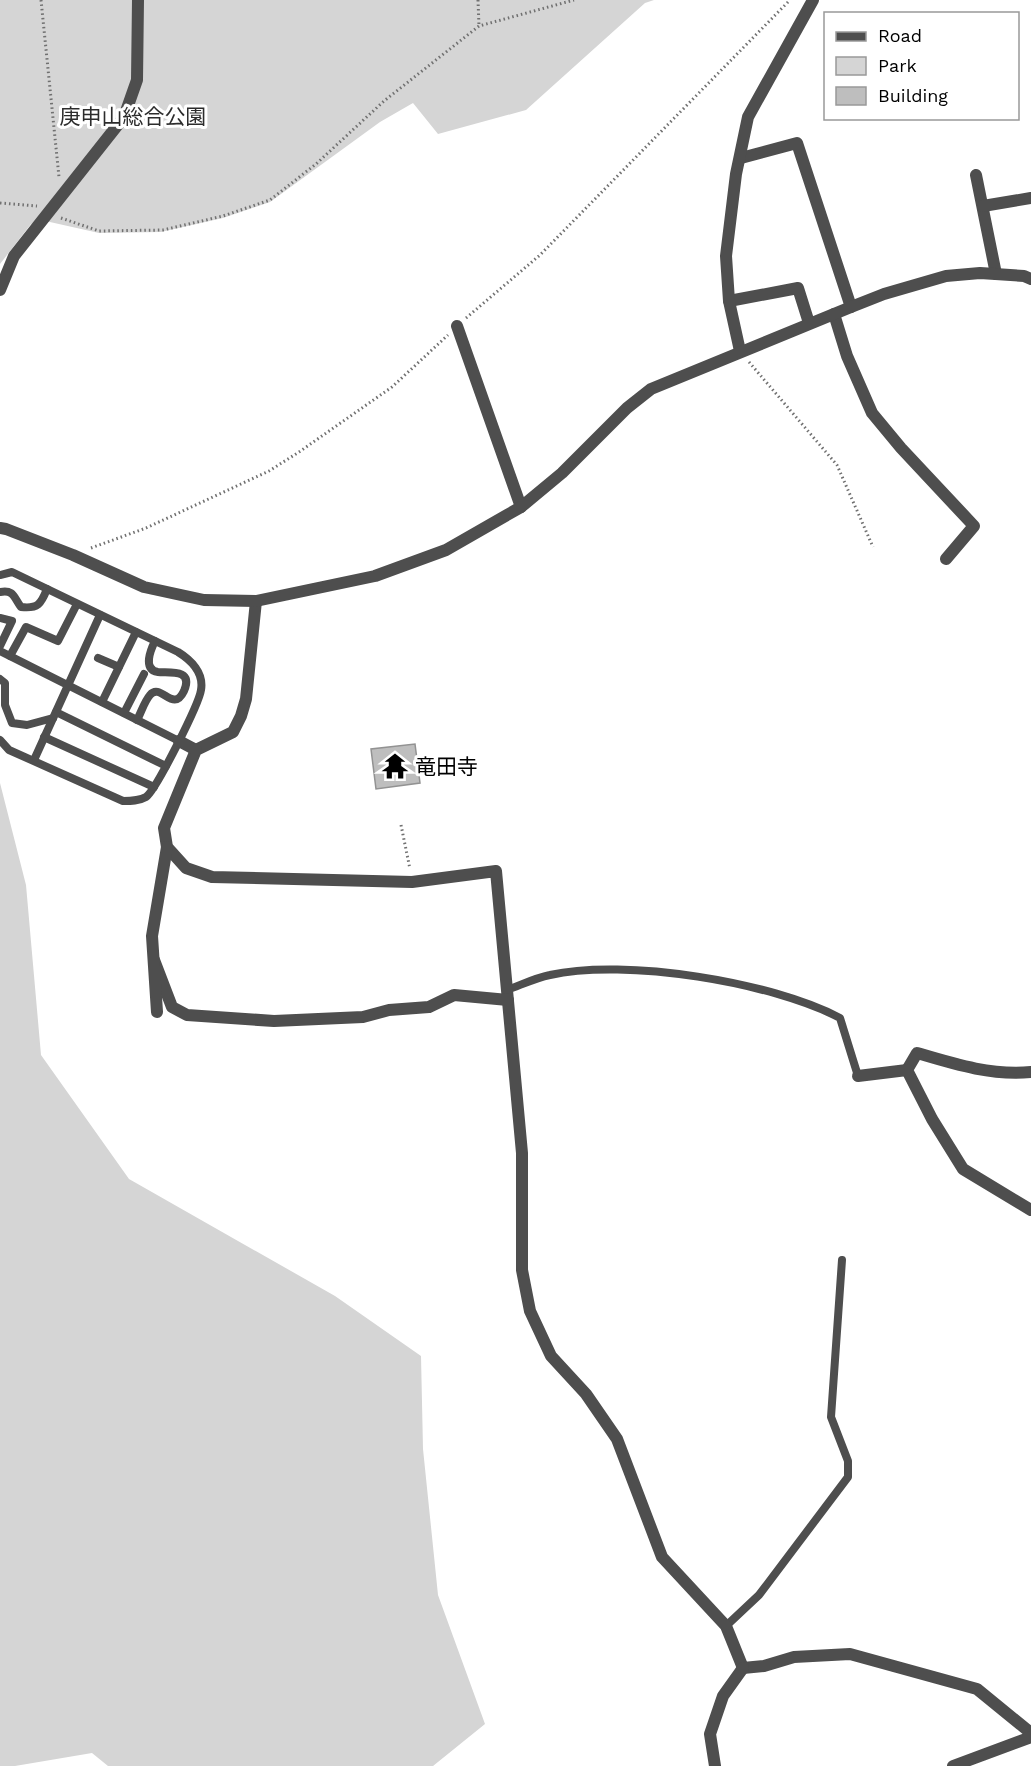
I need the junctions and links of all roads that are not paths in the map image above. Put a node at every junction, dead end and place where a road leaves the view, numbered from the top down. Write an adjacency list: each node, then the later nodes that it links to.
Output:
1 (138, 0): 9 (street)
2 (813, 0): 3 (street)
3 (741, 158): 10 (street); 11 (street)
4 (976, 175): 6 (street)
5 (1031, 198): 6 (street)
6 (983, 206): 7 (street)
7 (996, 274): 8 (street); 11 (street)
8 (1031, 279)
9 (0, 290)
10 (729, 301): 13 (street); 15 (street)
11 (850, 307): 12 (street)
12 (834, 314): 13 (street); 18 (street)
13 (809, 324): 15 (street)
14 (457, 326): 16 (street)
15 (740, 351): 16 (street)
16 (521, 507): 22 (street)
17 (0, 528): 22 (street)
18 (946, 559)
19 (0, 576): 20 (lane)
20 (47, 589): 21 (lane); 23 (lane)
21 (0, 592)
22 (256, 601): 43 (street)
23 (77, 604): 24 (lane); 30 (lane)
24 (100, 615): 26 (lane); 35 (lane)
25 (0, 618): 28 (lane)
26 (136, 632): 27 (lane); 32 (lane)
27 (155, 641): 39 (lane); 42 (lane)
28 (0, 646)
29 (0, 651): 30 (lane)
30 (10, 656): 35 (lane)
31 (98, 658): 32 (lane)
32 (119, 667): 36 (lane)
33 (144, 674): 37 (lane)
34 (0, 679): 38 (lane)
35 (68, 685): 36 (lane); 38 (lane)
36 (102, 702): 37 (lane)
37 (124, 714): 39 (lane)
38 (55, 715): 40 (lane); 45 (lane)
39 (137, 720): 42 (lane)
40 (44, 737): 44 (lane); 46 (lane)
41 (0, 740): 44 (lane)
42 (179, 741): 43 (street); 45 (lane)
43 (196, 750): 47 (street)
44 (34, 760): 46 (lane)
45 (166, 766): 46 (lane)
46 (154, 787)
47 (167, 847): 48 (street); 49 (street)
48 (153, 960): 49 (street); 50 (street)
49 (507, 995): 53 (lane); 56 (street)
50 (157, 1012)
51 (907, 1070): 52 (street); 53 (street); 54 (street)
52 (1031, 1072)
53 (858, 1076)
54 (1031, 1210)
55 (842, 1260): 56 (lane)
56 (726, 1626): 57 (street)
57 (743, 1668): 58 (street); 59 (street)
58 (1031, 1735): 60 (street)
59 (715, 1766)
60 (953, 1766)

